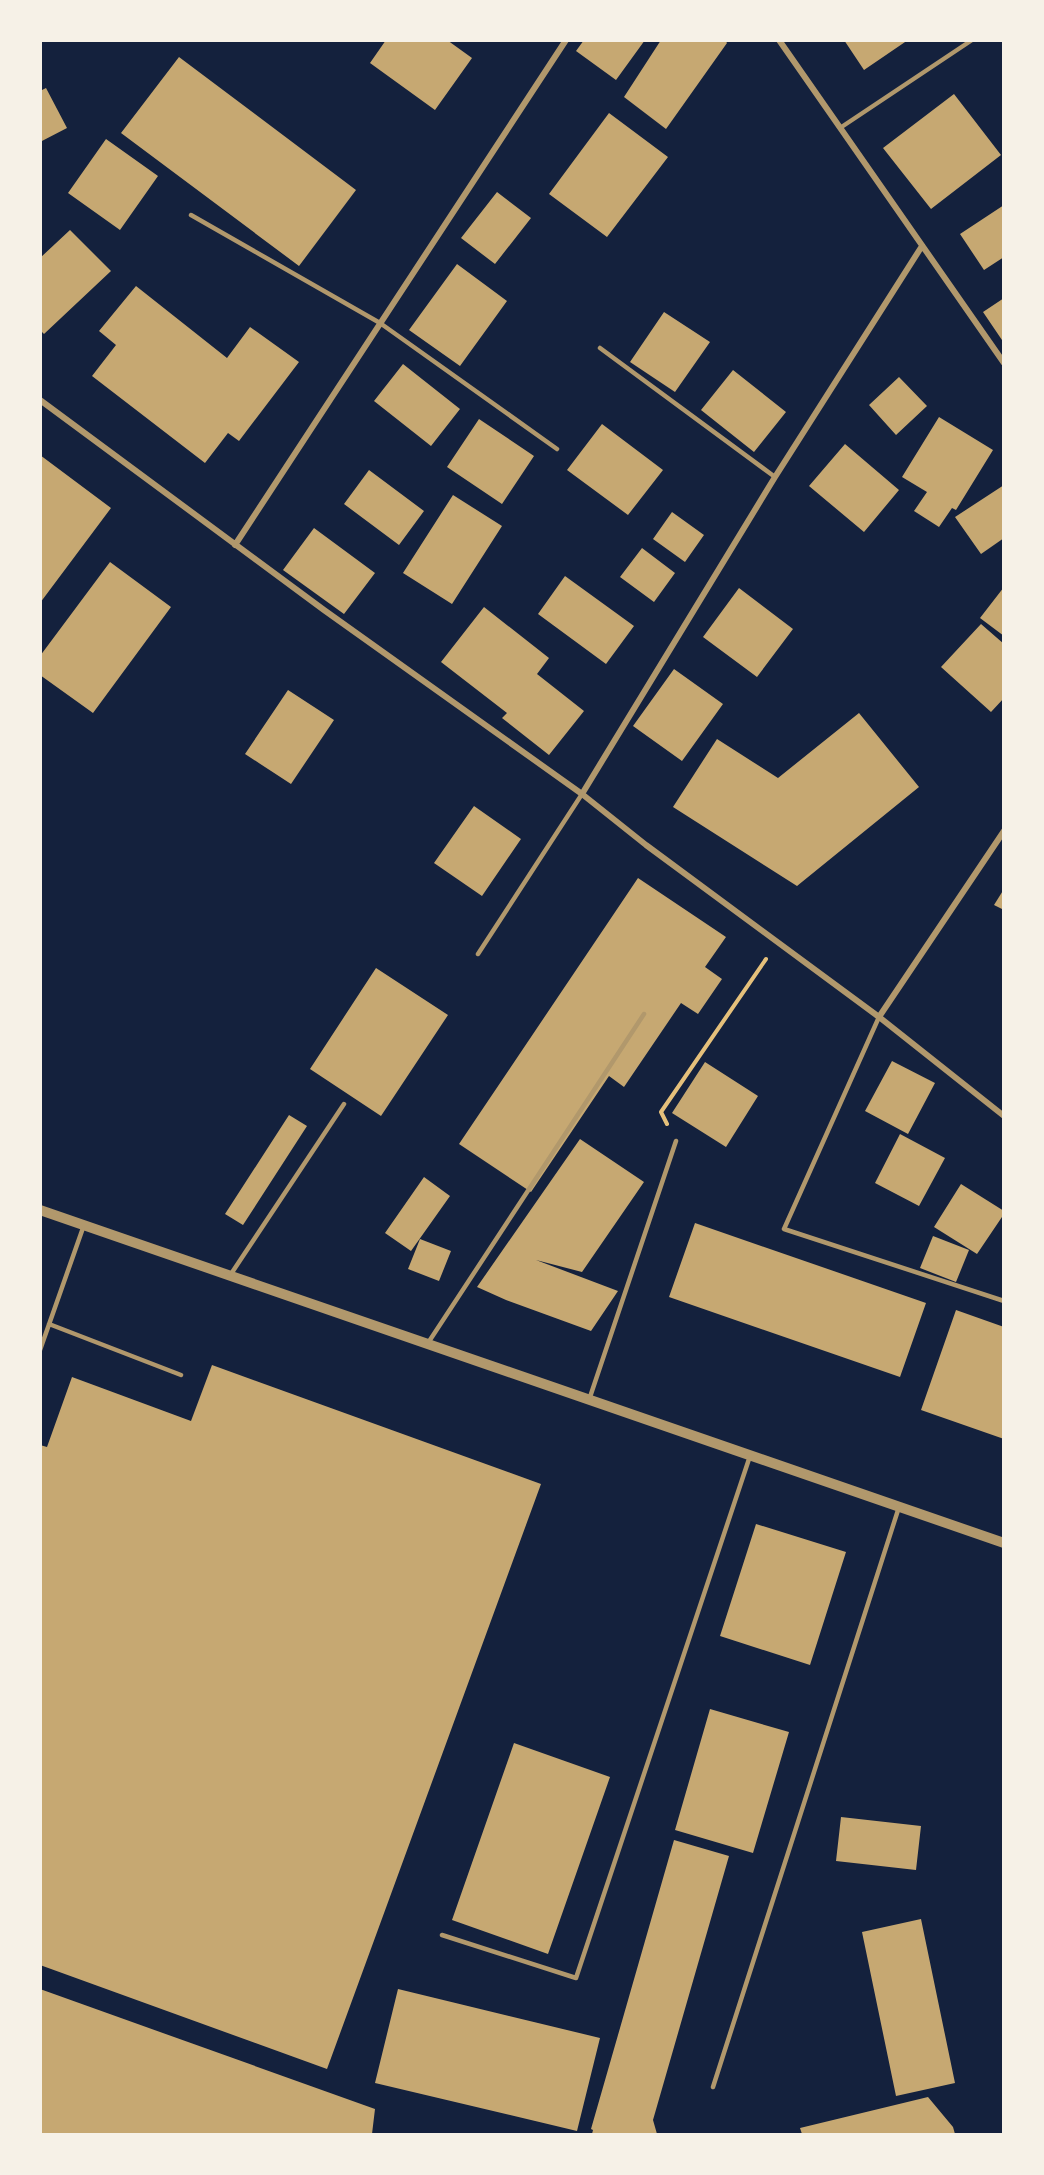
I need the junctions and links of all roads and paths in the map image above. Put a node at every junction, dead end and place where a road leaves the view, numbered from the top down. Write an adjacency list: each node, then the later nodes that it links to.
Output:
1 (566, 40): 7 (street)
2 (779, 40): 4 (street)
3 (972, 40): 4 (lane)
4 (840, 128): 6 (street)
5 (191, 215): 7 (lane)
6 (922, 246): 9 (street); 12 (street)
7 (380, 323): 11 (lane); 13 (street)
8 (600, 348): 12 (lane)
9 (1004, 363)
10 (40, 400): 13 (street)
11 (557, 449)
12 (775, 477): 14 (street)
13 (236, 545): 14 (street)
14 (582, 794): 16 (street); 17 (lane)
15 (1004, 831): 19 (street)
16 (777, 942): 19 (street); 22 (path)
17 (478, 954)
18 (645, 1014): 28 (lane)
19 (879, 1017): 21 (street); 26 (lane)
20 (344, 1104): 25 (lane)
21 (1004, 1116)
22 (676, 1141): 31 (lane)
23 (40, 1210): 24 (street)
24 (84, 1225): 25 (street); 27 (lane)
25 (230, 1276): 28 (street)
26 (1004, 1301)
27 (50, 1324): 29 (lane); 30 (lane)
28 (428, 1344): 31 (street)
29 (40, 1350)
30 (181, 1375)
31 (589, 1400): 32 (street)
32 (750, 1456): 33 (street); 35 (lane)
33 (899, 1507): 34 (street); 36 (lane)
34 (1004, 1543)
35 (442, 1935)
36 (713, 2087)

